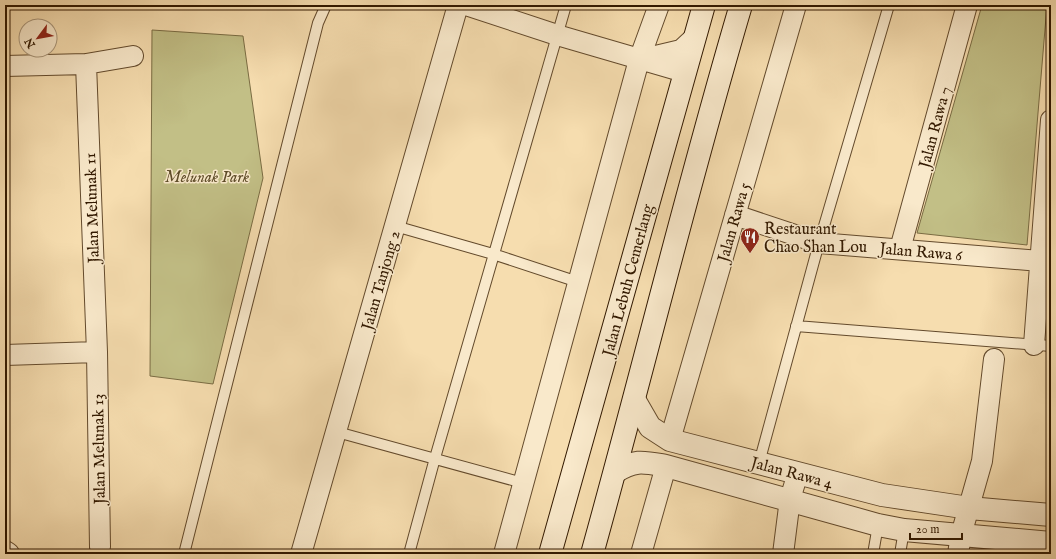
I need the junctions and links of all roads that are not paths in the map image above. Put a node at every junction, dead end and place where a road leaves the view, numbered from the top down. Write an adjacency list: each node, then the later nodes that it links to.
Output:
1 (326, 5): 50 (lane)
2 (458, 5): 20 (street, Jalan Tanjong 2)
3 (466, 5): 11 (street)
4 (566, 5): 11 (lane)
5 (659, 5): 14 (street)
6 (704, 5): 12 (main road, Jalan Lebuh Cemerlang)
7 (741, 5): 31 (main road)
8 (796, 5): 19 (street, Jalan Rawa 5)
9 (888, 5): 21 (lane)
10 (967, 5): 22 (street, Jalan Rawa 7)
11 (557, 36): 14 (street); 23 (lane)
12 (694, 37): 14 (street); 17 (main road, Jalan Lebuh Cemerlang)
13 (133, 56): 15 (street)
14 (639, 60): 17 (street); 25 (street)
15 (86, 64): 16 (street); 28 (street, Jalan Melunak 11)
16 (5, 66)
17 (684, 72): 54 (main road, Jalan Lebuh Cemerlang)
18 (1051, 120): 24 (street)
19 (735, 215): 21 (street, Jalan Rawa 6); 33 (street, Jalan Rawa 5)
20 (395, 226): 23 (lane); 32 (street, Jalan Tanjong 2)
21 (819, 243): 22 (street, Jalan Rawa 6); 26 (lane)
22 (900, 249): 24 (street, Jalan Rawa 6)
23 (493, 254): 25 (lane); 34 (lane)
24 (1040, 261): 27 (street)
25 (578, 282): 39 (street)
26 (796, 326): 27 (lane); 35 (lane)
27 (1042, 346)
28 (97, 352): 29 (street); 47 (street, Jalan Melunak 13)
29 (5, 355)
30 (994, 358): 41 (street)
31 (635, 401): 33 (main road, Jalan Rawa 4); 37 (main road)
32 (337, 432): 34 (lane); 51 (street, Jalan Tanjong 2)
33 (670, 440): 35 (main road, Jalan Rawa 4)
34 (434, 458): 39 (lane); 52 (lane)
35 (759, 463): 38 (main road, Jalan Rawa 4)
36 (666, 466): 37 (main road, Jalan Rawa 4); 40 (main road, Jalan Rawa 4); 56 (street)
37 (615, 472): 55 (main road)
38 (798, 473): 40 (street); 41 (main road, Jalan Rawa 4)
39 (523, 483): 53 (street)
40 (790, 499): 43 (main road, Jalan Rawa 4); 57 (street)
41 (969, 508): 42 (main road, Jalan Rawa 4); 46 (street)
42 (1051, 515)
43 (878, 524): 44 (main road, Jalan Rawa 4); 58 (lane)
44 (904, 530): 46 (main road, Jalan Rawa 4); 59 (lane)
45 (1051, 543): 46 (main road, Jalan Rawa 4)
46 (959, 545)
47 (100, 546)
48 (5, 552): 49 (main road)
49 (8, 554)
50 (184, 554)
51 (301, 554)
52 (409, 554)
53 (504, 554)
54 (550, 554)
55 (592, 554)
56 (641, 554)
57 (783, 554)
58 (873, 554)
59 (900, 554)

